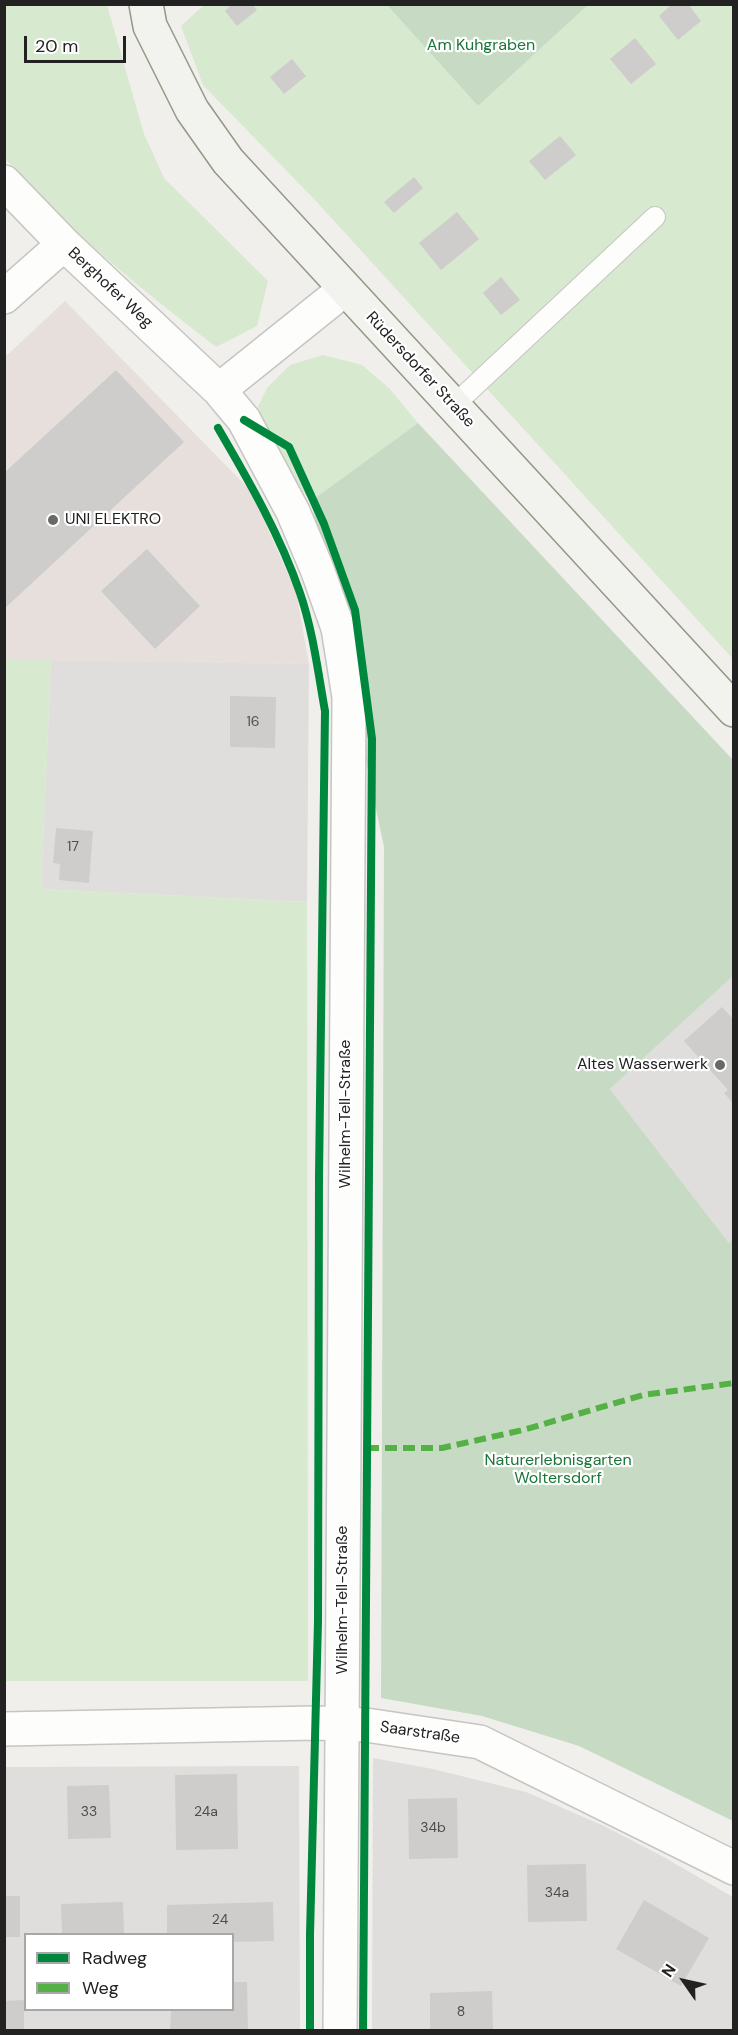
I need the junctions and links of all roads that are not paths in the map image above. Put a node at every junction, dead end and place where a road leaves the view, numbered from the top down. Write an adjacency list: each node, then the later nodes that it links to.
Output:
1 (146, 4): 5 (main road, Rüdersdorfer Straße)
2 (4, 182): 4 (street, Berghofer Weg)
3 (655, 217): 8 (lane)
4 (64, 244): 6 (street); 7 (street, Berghofer Weg)
5 (345, 289): 7 (street); 8 (main road, Rüdersdorfer Straße)
6 (4, 297)
7 (219, 390): 10 (street, Wilhelm-Tell-Straße)
8 (453, 406): 9 (main road, Rüdersdorfer Straße)
9 (734, 710)
10 (342, 1724): 11 (street, Saarstraße); 12 (street, Saarstraße); 13 (street, Wilhelm-Tell-Straße)
11 (4, 1729)
12 (734, 1868)
13 (340, 2031)

